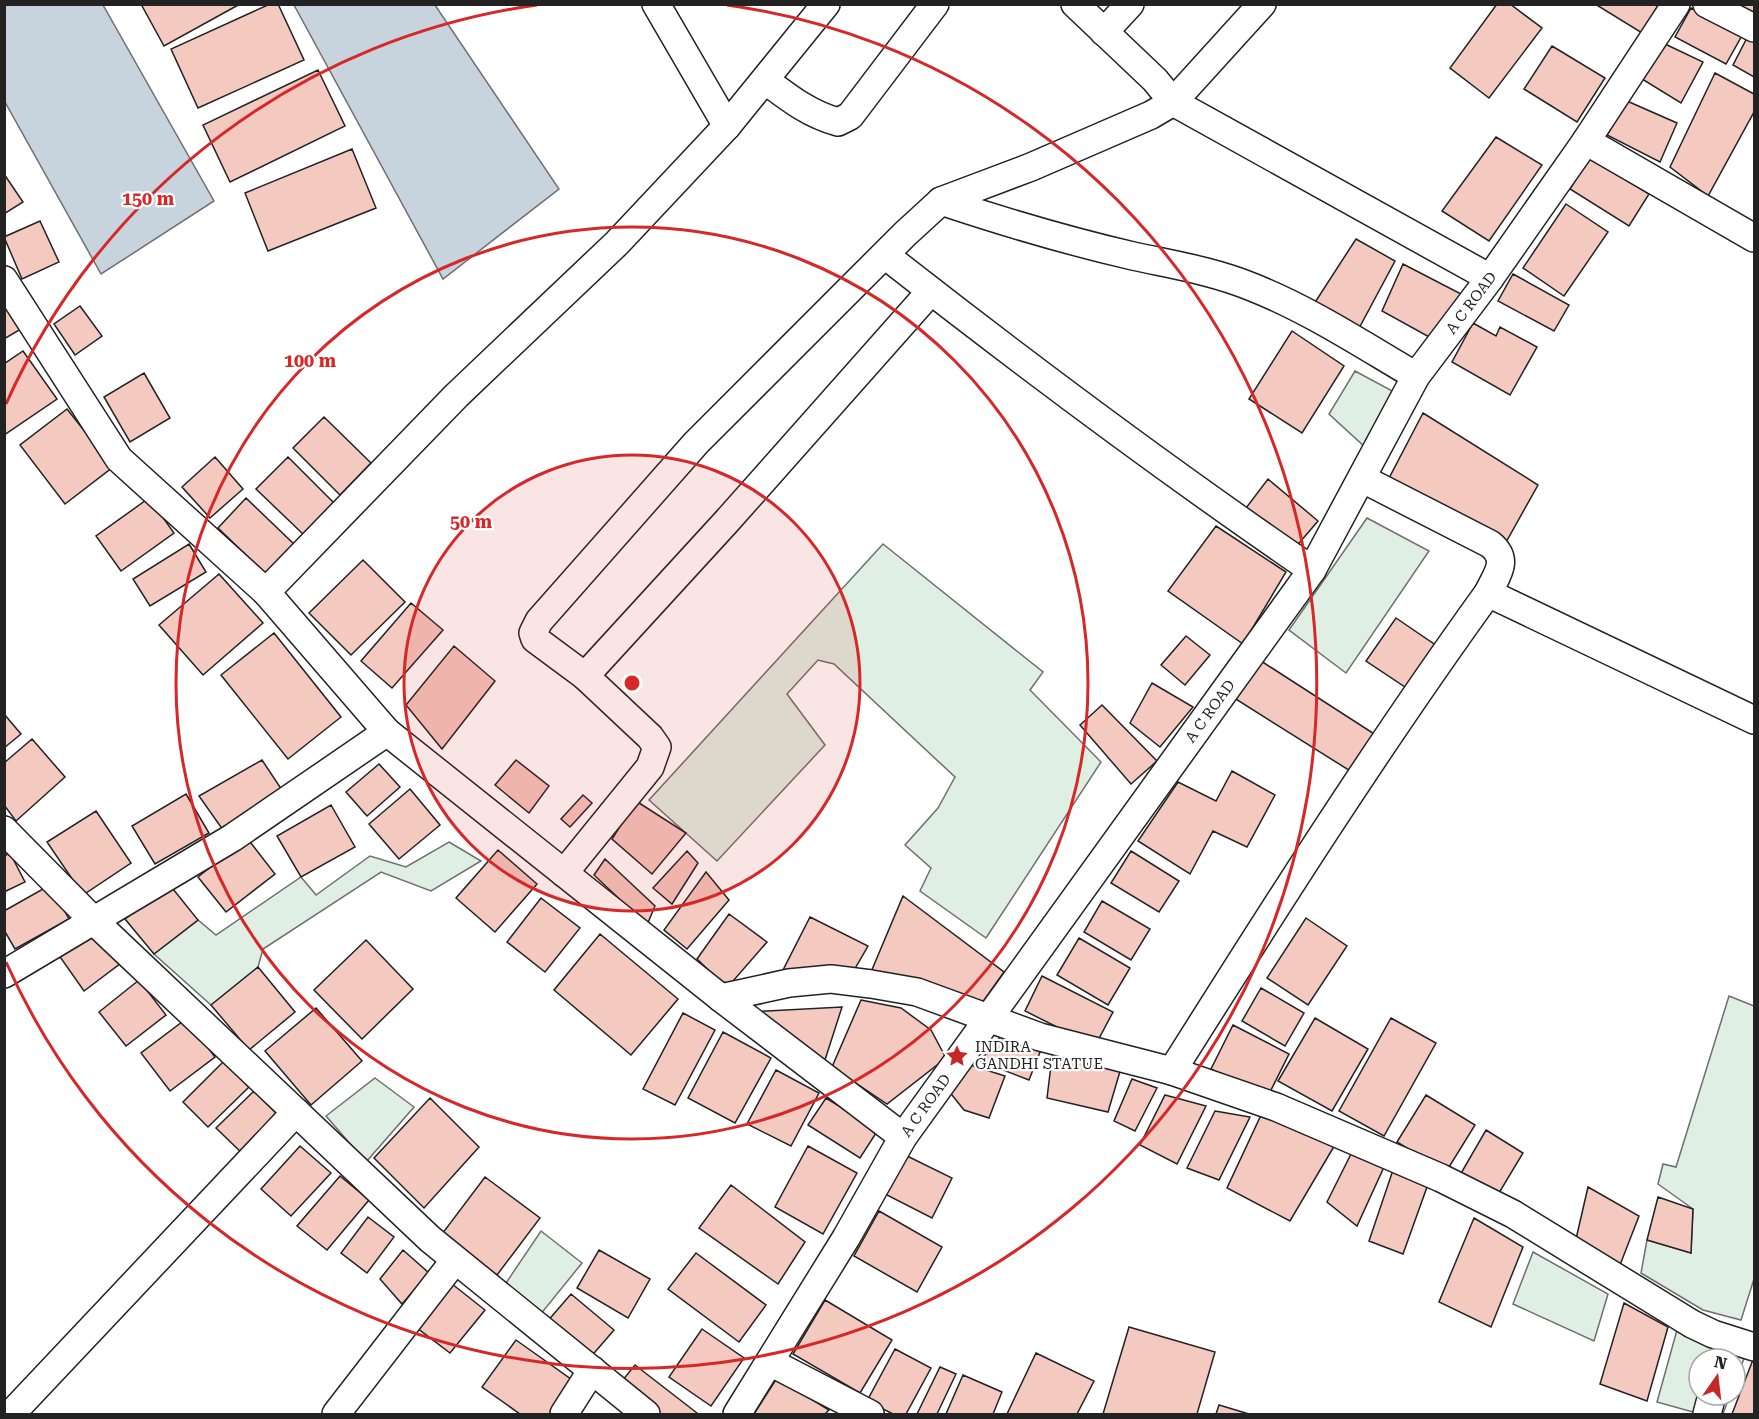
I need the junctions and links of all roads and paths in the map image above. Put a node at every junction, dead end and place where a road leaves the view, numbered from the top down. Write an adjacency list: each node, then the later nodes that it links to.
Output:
1 (656, 4): 13 (street)
2 (826, 4): 11 (street)
3 (935, 4): 11 (street)
4 (1075, 4): 10 (street)
5 (1130, 4): 10 (street)
6 (1262, 4): 12 (street)
7 (1676, 4): 14 (street, A C ROAD)
8 (1707, 4): 9 (street)
9 (1755, 27)
10 (1104, 32): 12 (street)
11 (765, 80): 13 (street)
12 (1173, 102): 15 (street); 18 (street)
13 (727, 126): 24 (street)
14 (1586, 141): 16 (street); 18 (street, A C ROAD)
15 (941, 201): 17 (street); 21 (street)
16 (1755, 238)
17 (885, 255): 20 (street); 26 (street)
18 (1490, 278): 21 (street, A C ROAD)
19 (4, 280): 24 (street)
20 (931, 291): 23 (street); 26 (street)
21 (1416, 376): 22 (street, A C ROAD)
22 (1363, 478): 23 (street, A C ROAD); 25 (street)
23 (1312, 570): 34 (street, A C ROAD)
24 (266, 592): 28 (street)
25 (1488, 593): 27 (street); 35 (street)
26 (585, 676): 30 (street)
27 (1755, 720)
28 (387, 732): 30 (street); 31 (street)
29 (5, 831): 31 (street)
30 (564, 873): 33 (street)
31 (94, 921): 32 (street); 36 (street)
32 (4, 974)
33 (721, 998): 34 (street); 37 (street)
34 (989, 1018): 35 (street); 37 (street, A C ROAD)
35 (1172, 1071): 39 (street)
36 (296, 1112): 38 (street); 42 (street)
37 (903, 1137): 40 (street, A C ROAD)
38 (455, 1260): 41 (street); 43 (street)
39 (1722, 1347)
40 (770, 1362): 46 (street, A C ROAD); 47 (street)
41 (592, 1370): 44 (street); 45 (street)
42 (11, 1414)
43 (336, 1414)
44 (564, 1414)
45 (646, 1414)
46 (737, 1414)
47 (870, 1414)

